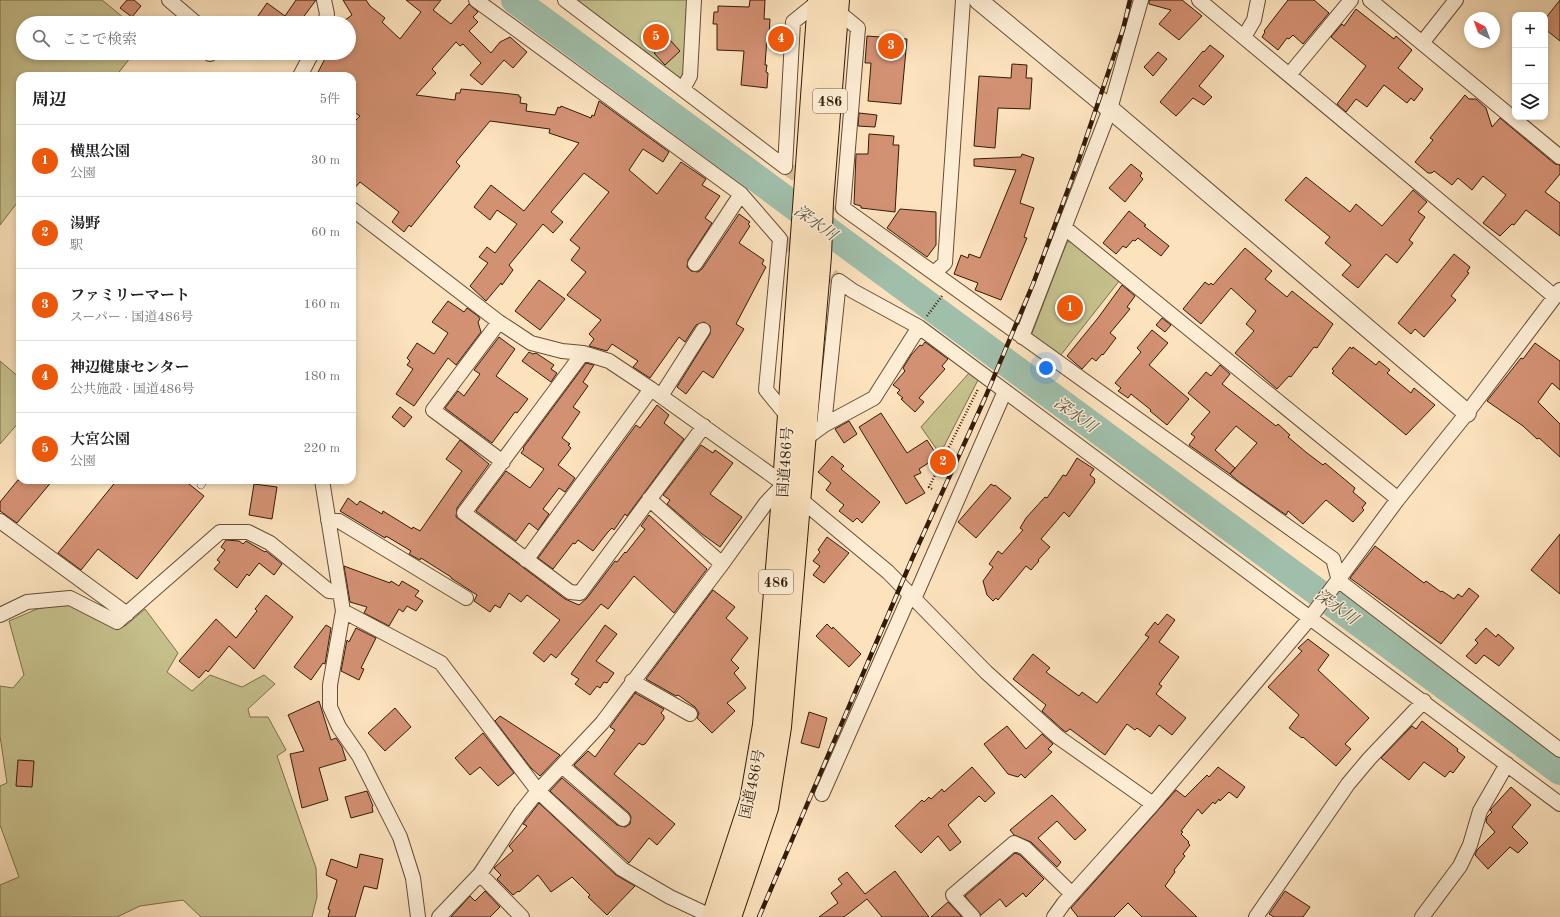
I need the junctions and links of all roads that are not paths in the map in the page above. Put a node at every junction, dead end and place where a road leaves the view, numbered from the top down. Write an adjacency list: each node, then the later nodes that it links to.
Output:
1 (169, 0): 15 (street)
2 (324, 0): 16 (street)
3 (476, 0): 25 (street)
4 (565, 0): 22 (street)
5 (694, 0): 22 (street)
6 (963, 0): 29 (street)
7 (978, 0): 23 (street)
8 (1141, 0): 23 (street)
9 (1199, 0): 17 (street)
10 (1258, 0): 17 (street)
11 (1351, 0): 21 (street)
12 (1370, 0): 18 (street)
13 (1456, 0): 18 (street)
14 (828, 3): 22 (street); 29 (street); 39 (highway, 国道486号 / 486); 42 (highway, 国道486号 / 486)
15 (188, 16)
16 (327, 16)
17 (1244, 36): 21 (street)
18 (1422, 43): 24 (street)
19 (308, 60): 20 (street)
20 (302, 72)
21 (1289, 74): 30 (street)
22 (683, 89)
23 (1110, 109): 27 (street); 38 (street)
24 (1560, 157)
25 (740, 194): 28 (street); 39 (street)
26 (356, 212): 31 (street)
27 (1064, 228): 34 (street); 48 (street)
28 (695, 264)
29 (934, 273): 34 (street)
30 (1557, 294): 38 (street)
31 (499, 322): 35 (street); 43 (street)
32 (922, 323): 36 (street); 40 (street); 40 (street)
33 (703, 330): 37 (street)
34 (1022, 337): 53 (street)
35 (583, 353): 37 (street); 43 (street)
36 (1005, 391): 55 (street); 60 (street)
37 (656, 392): 41 (street); 51 (street)
38 (1467, 413): 48 (street)
39 (788, 418): 45 (highway, 国道486号 / 486)
40 (824, 425): 42 (street)
41 (704, 426): 45 (street); 46 (street)
42 (805, 439): 47 (highway, 国道486号 / 486)
43 (503, 462): 51 (street)
44 (323, 484): 49 (street)
45 (784, 484): 47 (street); 52 (street); 77 (highway, 国道486号 / 486)
46 (649, 499): 51 (street); 52 (street)
47 (800, 499): 55 (street); 78 (highway, 国道486号 / 486)
48 (1398, 499): 53 (street)
49 (328, 520): 54 (street); 56 (street)
50 (0, 521): 58 (street)
51 (526, 560)
52 (722, 564): 61 (street)
53 (1338, 582): 60 (street); 64 (street)
54 (340, 592): 57 (street); 58 (street)
55 (912, 597): 68 (street); 69 (street)
56 (466, 598)
57 (343, 611): 67 (street); 74 (street)
58 (127, 614): 59 (street)
59 (0, 615)
60 (1310, 618): 62 (street); 69 (street)
61 (632, 681): 63 (street); 66 (street)
62 (1424, 701): 65 (street); 81 (street)
63 (690, 714)
64 (1560, 750)
65 (1508, 764): 70 (street); 82 (street)
66 (562, 766): 67 (street); 71 (street)
67 (538, 791): 72 (street); 77 (street)
68 (822, 794)
69 (1153, 804): 73 (street)
70 (1560, 804)
71 (623, 819)
72 (480, 874): 75 (street); 76 (street)
73 (1072, 894): 79 (street); 80 (street)
74 (418, 917)
75 (440, 917)
76 (522, 917)
77 (713, 917)
78 (730, 917)
79 (973, 917)
80 (1054, 917)
81 (1256, 917)
82 (1422, 917)

